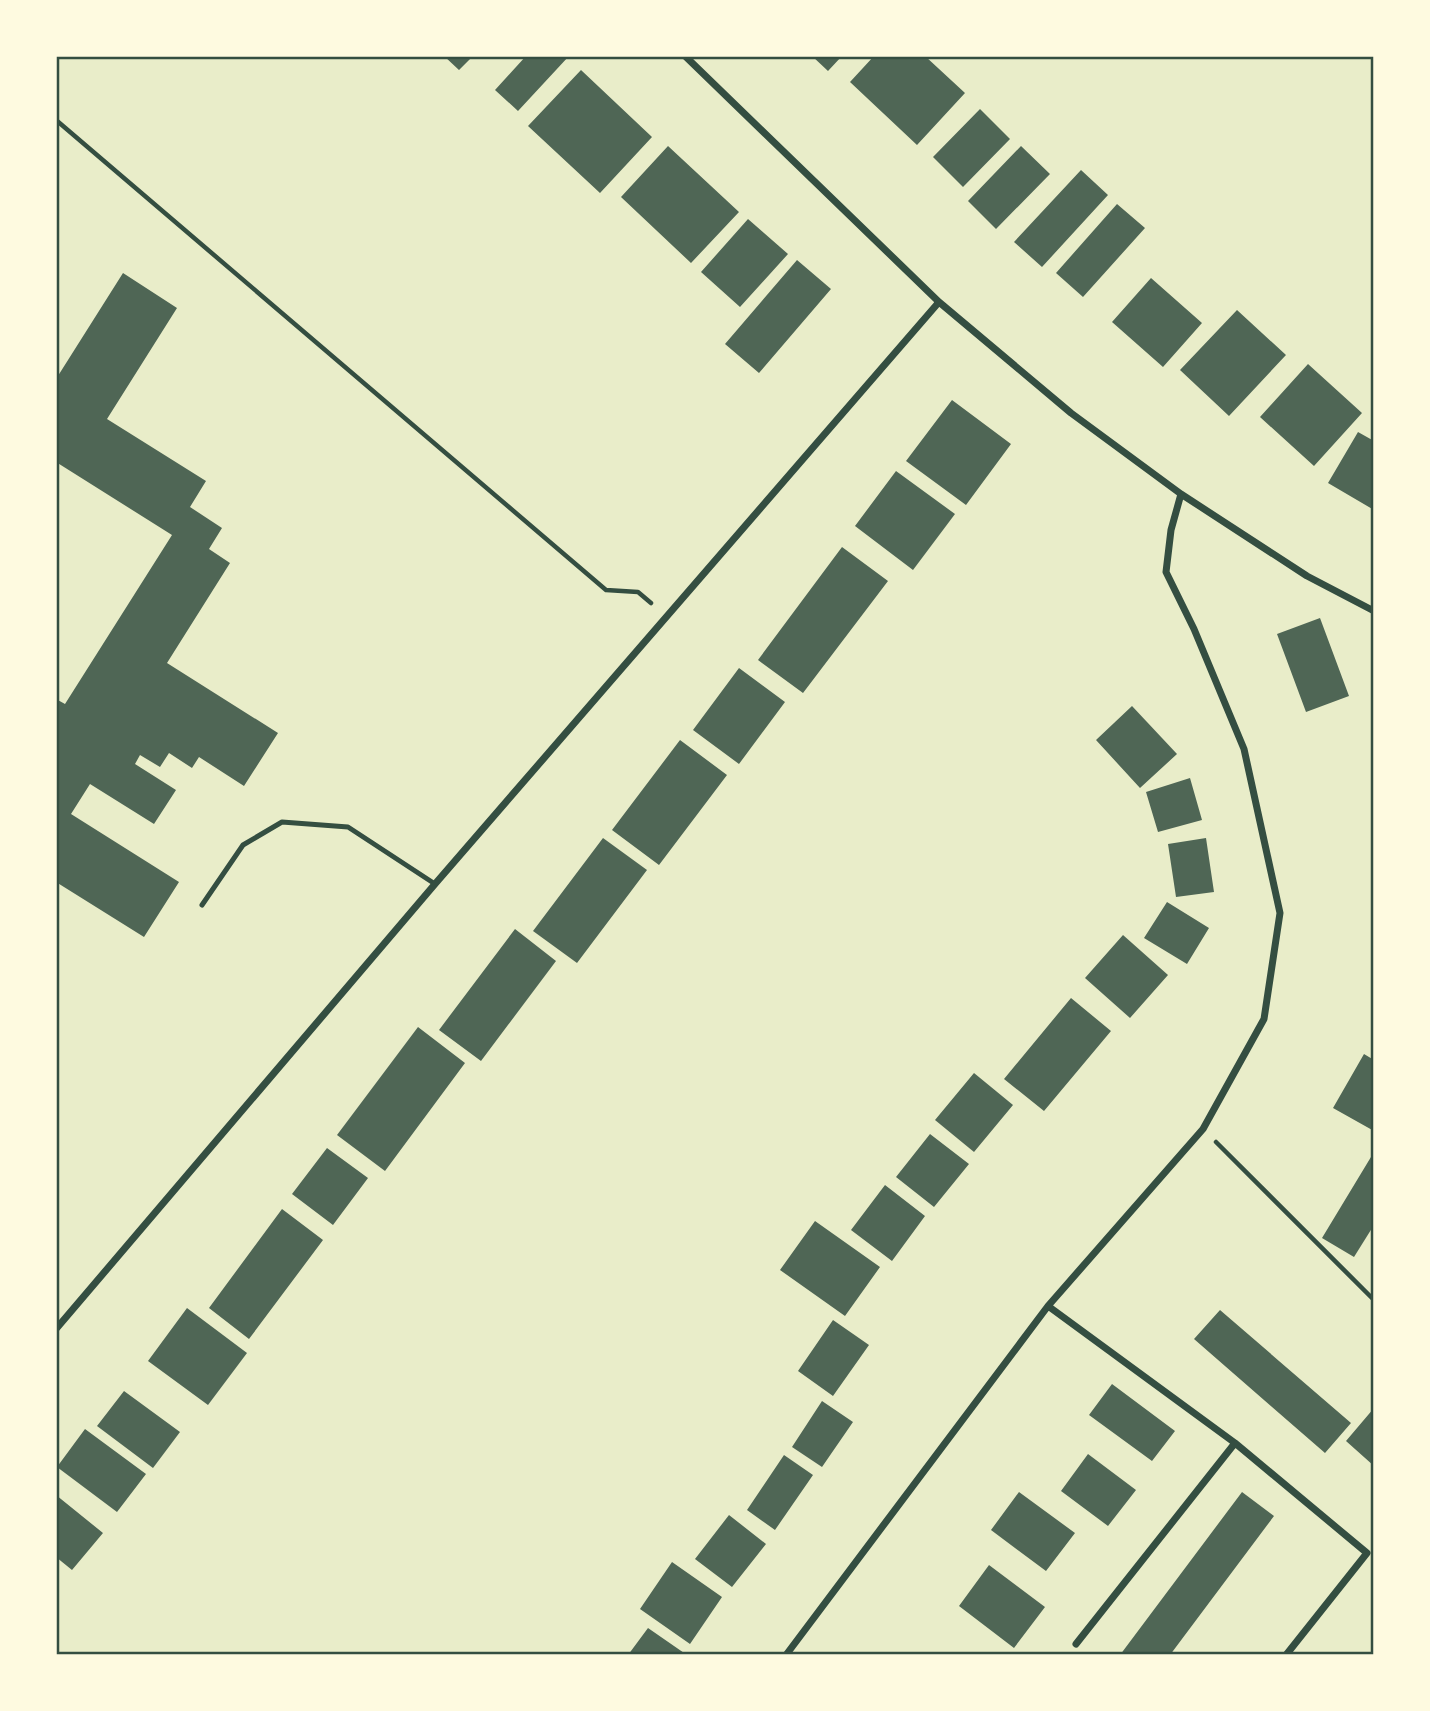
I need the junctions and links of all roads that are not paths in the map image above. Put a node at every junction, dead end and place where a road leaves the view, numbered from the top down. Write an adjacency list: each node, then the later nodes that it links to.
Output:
1 (685, 56): 2 (street)
2 (939, 302): 3 (street); 5 (street)
3 (1181, 494): 4 (street); 7 (street)
4 (1374, 611)
5 (435, 884): 6 (lane); 8 (street)
6 (202, 905)
7 (1048, 1306): 9 (street); 11 (street)
8 (56, 1329)
9 (1235, 1443): 10 (street); 12 (street)
10 (1076, 1644)
11 (786, 1655)
12 (1286, 1655)

